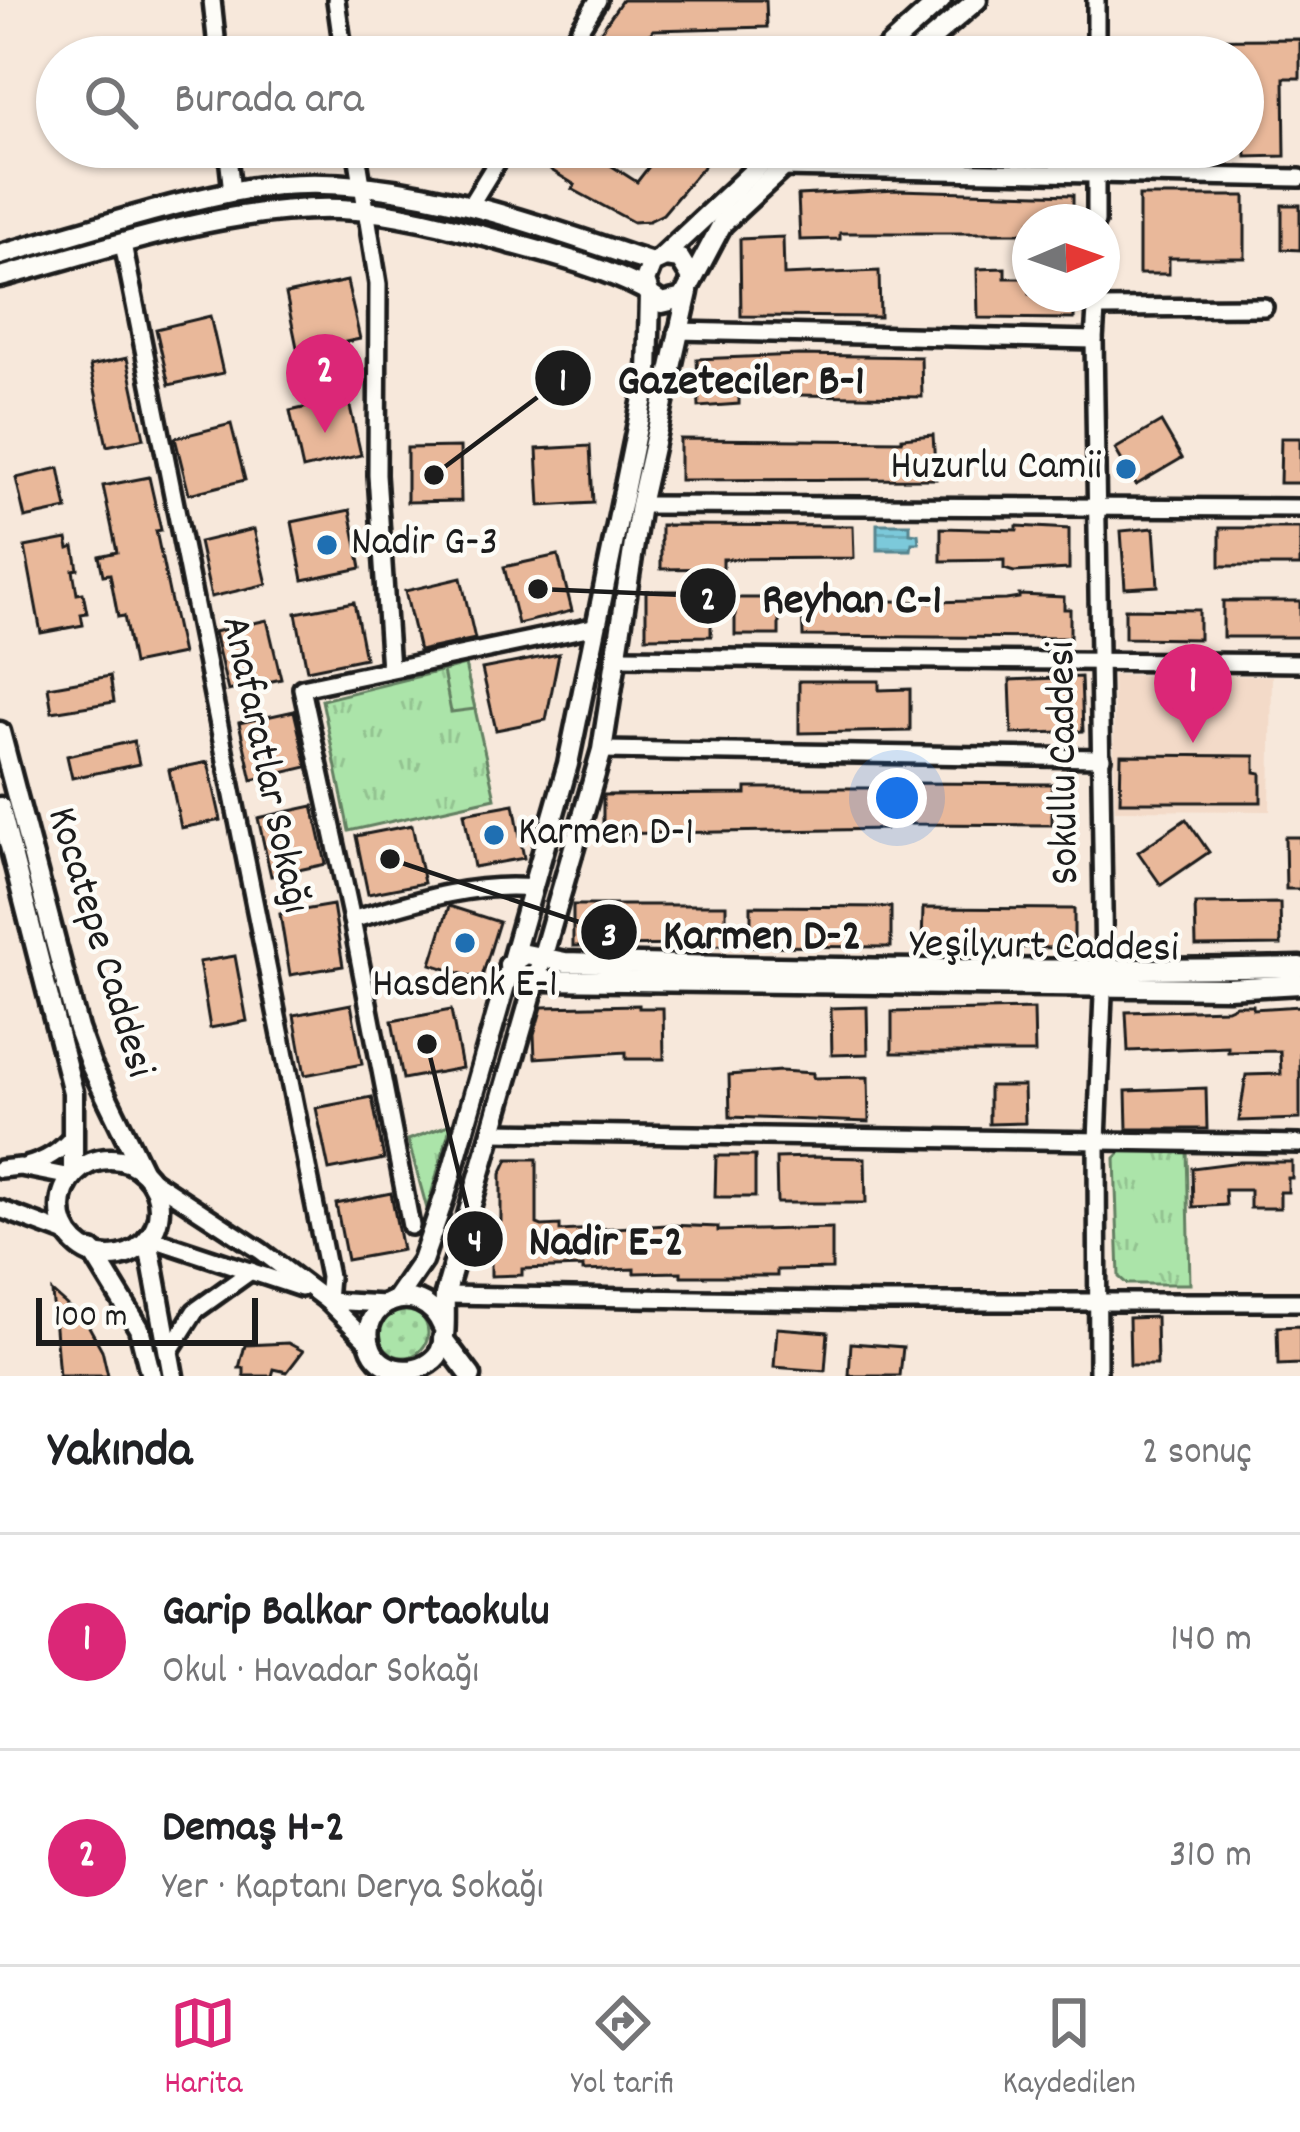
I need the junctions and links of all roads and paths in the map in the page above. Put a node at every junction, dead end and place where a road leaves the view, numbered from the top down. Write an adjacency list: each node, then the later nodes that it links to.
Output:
1 (212, 0): 7 (street)
2 (336, 0): 8 (street)
3 (598, 0): 9 (street)
4 (941, 0): 10 (main road)
5 (976, 0): 11 (main road)
6 (1096, 0): 12 (street)
7 (216, 36)
8 (341, 36)
9 (575, 36)
10 (901, 36)
11 (934, 36)
12 (1096, 36)
13 (229, 168): 22 (street)
14 (359, 168): 21 (street)
15 (493, 168): 23 (street)
16 (756, 168): 28 (main road)
17 (781, 168): 19 (street); 30 (main road)
18 (1096, 168): 19 (street)
19 (1096, 176): 20 (street); 24 (street)
20 (1300, 178)
21 (361, 185): 22 (main road); 23 (main road); 25 (street)
22 (232, 191): 27 (main road)
23 (470, 204): 28 (main road)
24 (1096, 204)
25 (365, 212): 26 (main road); 31 (main road); 44 (street)
26 (123, 244): 29 (main road); 74 (street, Anafaratlar Sokağı)
27 (0, 255)
28 (657, 260): 30 (main road); 31 (main road)
29 (0, 277)
30 (690, 285): 31 (main road); 35 (main road)
31 (649, 293): 40 (main road)
32 (1120, 302): 33 (street)
33 (1264, 307)
34 (1096, 312): 36 (street, Sokullu Caddesi)
35 (677, 332): 36 (street); 37 (main road)
36 (1094, 340): 38 (street, Sokullu Caddesi)
37 (640, 505): 38 (street); 41 (main road)
38 (1097, 505): 39 (street); 42 (street, Sokullu Caddesi)
39 (1300, 508)
40 (597, 626): 44 (street); 49 (main road)
41 (620, 657): 42 (street); 46 (main road)
42 (1101, 663): 43 (street); 47 (street, Sokullu Caddesi)
43 (1300, 663)
44 (390, 669): 50 (street)
45 (0, 731): 63 (main road, Kocatepe Caddesi)
46 (602, 750): 47 (street); 51 (main road)
47 (1102, 758): 54 (street, Sokullu Caddesi)
48 (0, 807): 58 (main road, Kocatepe Caddesi)
49 (534, 888): 50 (street); 52 (main road)
50 (352, 920): 66 (street)
51 (543, 956): 52 (main road, Yeşilyurt Caddesi); 54 (main road, Yeşilyurt Caddesi); 55 (main road)
52 (509, 965): 55 (main road, Yeşilyurt Caddesi); 75 (main road)
53 (1300, 967): 54 (main road, Yeşilyurt Caddesi)
54 (1104, 979): 55 (main road, Yeşilyurt Caddesi); 56 (main road, Yeşilyurt Caddesi); 59 (street, Sokullu Caddesi)
55 (539, 980): 57 (main road)
56 (1300, 984)
57 (494, 1132): 59 (street); 72 (main road)
58 (73, 1136): 61 (street); 64 (main road, Kocatepe Caddesi)
59 (1097, 1141): 60 (street); 73 (street, Sokullu Caddesi)
60 (1300, 1144)
61 (20, 1168): 62 (street); 64 (street)
62 (0, 1169)
63 (146, 1174): 64 (main road); 68 (main road); 71 (street)
64 (72, 1176): 67 (main road)
65 (0, 1209): 67 (street)
66 (411, 1226)
67 (67, 1234): 69 (main road)
68 (149, 1239): 69 (main road); 70 (street); 79 (main road)
69 (92, 1251): 81 (main road)
70 (251, 1271): 71 (street); 79 (street)
71 (309, 1291): 74 (street)
72 (446, 1295): 73 (street); 77 (main road)
73 (1099, 1300): 76 (street); 85 (street, Sokullu Caddesi)
74 (327, 1301): 75 (street); 78 (street)
75 (390, 1302): 77 (main road); 78 (main road)
76 (1300, 1302)
77 (443, 1333): 80 (main road); 84 (main road)
78 (371, 1349): 80 (main road); 83 (street)
79 (169, 1352): 82 (main road)
80 (410, 1375)
81 (151, 1376)
82 (173, 1376)
83 (377, 1376)
84 (471, 1376)
85 (1098, 1376)

